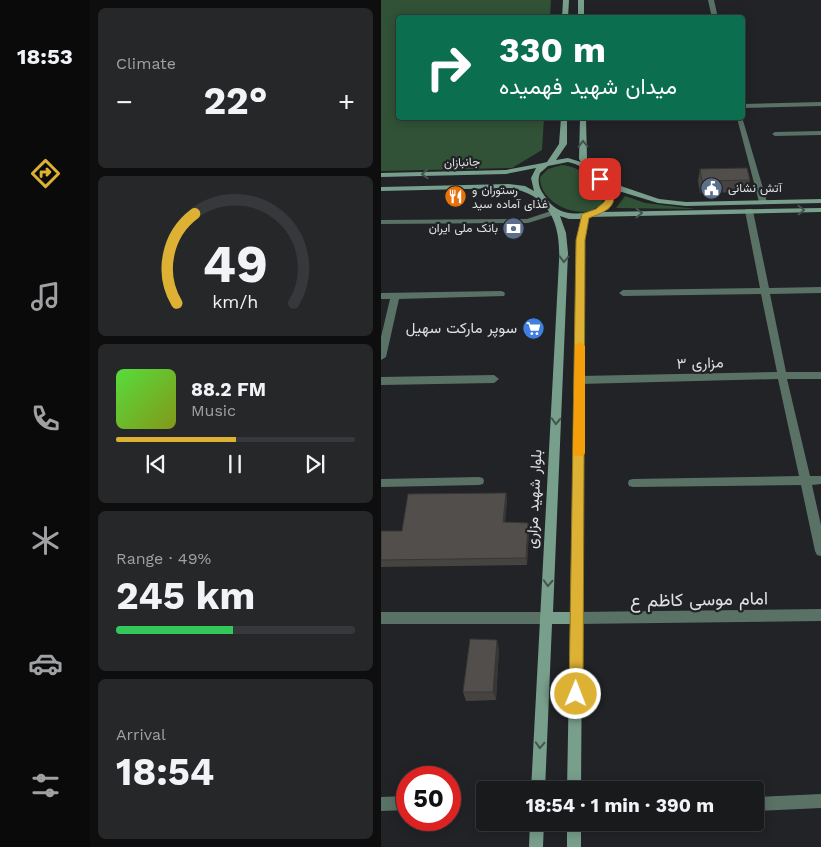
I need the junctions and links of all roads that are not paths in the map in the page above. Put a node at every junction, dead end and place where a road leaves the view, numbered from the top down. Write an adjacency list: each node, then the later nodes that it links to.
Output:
1 (566, 0): 4 (main road)
2 (581, 0): 5 (main road)
3 (711, 0): 6 (street)
4 (565, 15)
5 (581, 15)
6 (714, 15)
7 (821, 104): 8 (street)
8 (745, 106)
9 (564, 120): 14 (main road)
10 (583, 120): 15 (main road, one-way to 10)
11 (741, 120): 21 (street)
12 (821, 133): 13 (street)
13 (775, 134)
14 (546, 164): 15 (main road); 16 (main road, جانبازان, one-way to 16); 19 (main road)
15 (589, 168): 17 (main road)
16 (381, 176)
17 (606, 184): 22 (main road); 25 (main road)
18 (381, 189): 19 (main road, جانبازان)
19 (540, 197): 24 (main road)
20 (821, 201): 21 (main road)
21 (763, 202): 22 (main road)
22 (748, 207): 23 (main road, one-way to 23); 25 (main road, one-way to 22); 28 (street)
23 (821, 210)
24 (554, 212): 25 (main road); 26 (street); 47 (main road, بلوار شهید مزاری, one-way to 47)
25 (588, 215): 37 (main road)
26 (381, 222)
27 (821, 290): 28 (street)
28 (766, 291): 30 (street); 34 (street)
29 (501, 294): 32 (street)
30 (623, 294)
31 (381, 296): 32 (street)
32 (395, 296): 33 (street)
33 (381, 357)
34 (782, 376): 35 (street, مزاری ۳); 37 (street, مزاری ۳); 39 (street)
35 (821, 376)
36 (494, 379): 38 (street)
37 (580, 380): 48 (main road)
38 (381, 381)
39 (804, 480): 40 (street); 43 (street); 44 (street)
40 (821, 480)
41 (479, 481): 42 (street)
42 (381, 483)
43 (633, 483)
44 (821, 551)
45 (821, 615): 48 (street, امام موسی کاظم ع)
46 (381, 618): 47 (street)
47 (546, 618): 48 (main road); 49 (main road, بلوار شهید مزاری, one-way to 49)
48 (577, 618): 50 (main road)
49 (538, 781)
50 (574, 781)
51 (821, 801): 54 (street)
52 (396, 803): 53 (street)
53 (381, 804)
54 (764, 804)
55 (537, 831): 57 (main road)
56 (574, 831): 58 (main road)
57 (536, 847)
58 (574, 847)

